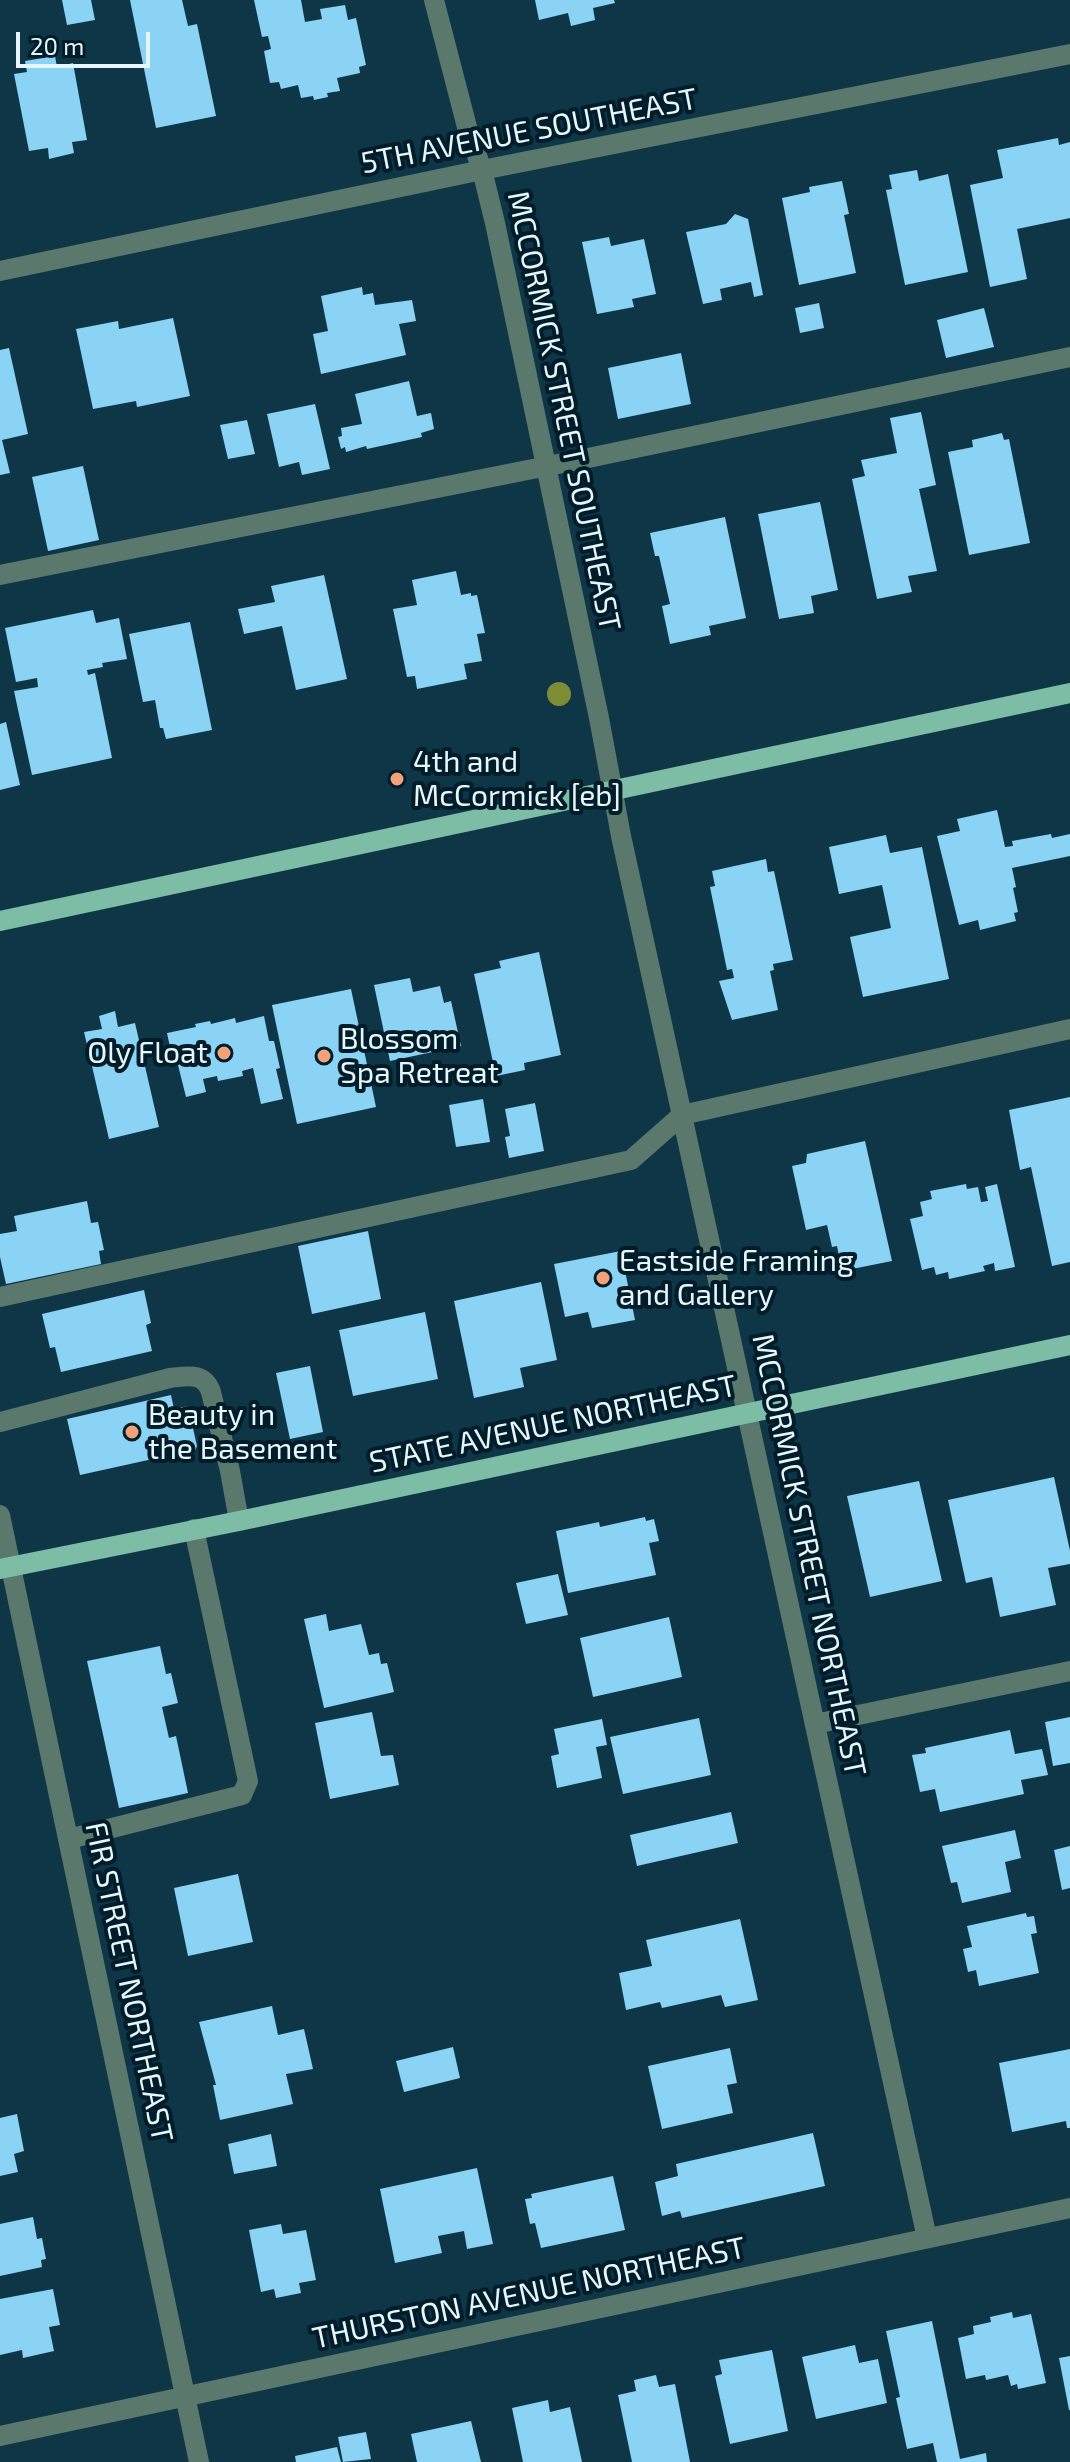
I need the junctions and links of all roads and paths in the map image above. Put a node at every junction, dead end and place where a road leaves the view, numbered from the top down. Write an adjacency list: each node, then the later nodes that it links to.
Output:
1 (434, 0): 3 (street, MCCORMICK STREET SOUTHEAST)
2 (1070, 54): 3 (street, 5TH AVENUE SOUTHEAST)
3 (482, 170): 4 (street, 5TH AVENUE SOUTHEAST); 6 (street, MCCORMICK STREET SOUTHEAST)
4 (0, 271)
5 (1070, 357): 6 (street)
6 (546, 466): 7 (street); 9 (street, MCCORMICK STREET SOUTHEAST)
7 (0, 575)
8 (1070, 693): 9 (main road)
9 (612, 791): 10 (main road); 12 (street, MCCORMICK STREET NORTHEAST)
10 (0, 921)
11 (1070, 1029): 12 (street)
12 (682, 1115): 13 (street); 15 (street, MCCORMICK STREET NORTHEAST)
13 (0, 1297)
14 (1070, 1345): 15 (main road, STATE AVENUE NORTHEAST)
15 (748, 1413): 18 (main road, STATE AVENUE NORTHEAST); 22 (street, MCCORMICK STREET NORTHEAST)
16 (0, 1422): 18 (street)
17 (0, 1515): 20 (street, FIR STREET NORTHEAST)
18 (239, 1521): 19 (main road, STATE AVENUE NORTHEAST)
19 (194, 1529): 20 (main road, STATE AVENUE NORTHEAST); 23 (street)
20 (5, 1567): 23 (street, FIR STREET NORTHEAST)
21 (1070, 1671): 22 (street)
22 (815, 1724): 25 (street, MCCORMICK STREET NORTHEAST)
23 (69, 1839): 26 (street, FIR STREET NORTHEAST)
24 (1070, 2208): 25 (street, THURSTON AVENUE NORTHEAST)
25 (927, 2238): 26 (street, THURSTON AVENUE NORTHEAST)
26 (185, 2397): 27 (street, THURSTON AVENUE NORTHEAST); 28 (street, FIR STREET NORTHEAST)
27 (0, 2436)
28 (199, 2462)

